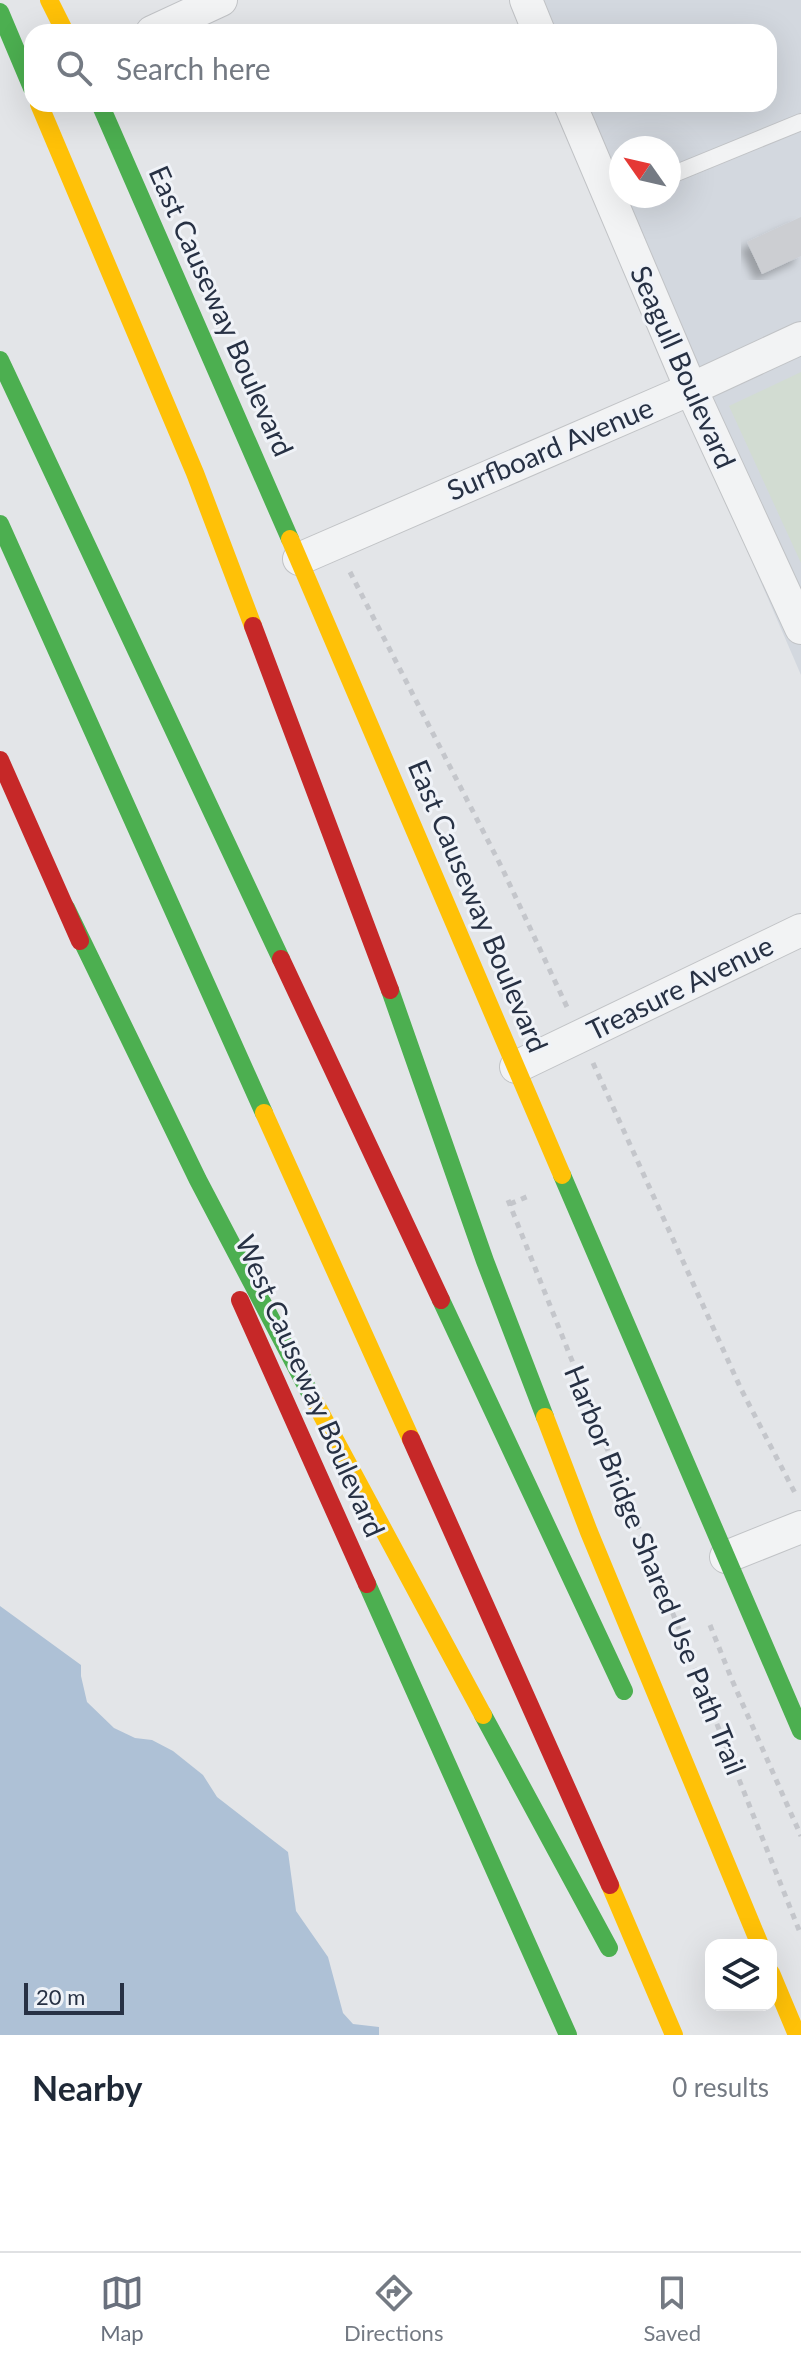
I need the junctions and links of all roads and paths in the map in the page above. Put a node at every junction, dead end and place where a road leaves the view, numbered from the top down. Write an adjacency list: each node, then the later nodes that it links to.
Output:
1 (49, 0): 5 (main road)
2 (221, 0): 6 (street)
3 (526, 0): 7 (street)
4 (0, 12): 8 (main road)
5 (61, 24)
6 (169, 24)
7 (536, 24)
8 (24, 69)
9 (42, 112): 37 (main road)
10 (104, 112): 21 (main road, East Causeway Boulevard)
11 (574, 112): 14 (street, Seagull Boulevard)
12 (801, 122): 13 (lane)
13 (681, 171)
14 (609, 184)
15 (620, 208): 18 (street, Seagull Boulevard)
16 (801, 338): 18 (street, Surfboard Avenue)
17 (0, 360): 32 (main road)
18 (691, 389): 20 (street, Surfboard Avenue); 22 (street, Seagull Boulevard)
19 (0, 524): 42 (main road)
20 (335, 542): 21 (street, Surfboard Avenue); 26 (path)
21 (299, 559): 27 (main road, East Causeway Boulevard)
22 (801, 628)
23 (0, 760): 24 (main road, West Causeway Boulevard)
24 (66, 908): 38 (main road); 41 (main road, West Causeway Boulevard)
25 (801, 930): 26 (street, Treasure Avenue)
26 (580, 1036): 27 (street, Treasure Avenue); 29 (path)
27 (516, 1067): 31 (main road, East Causeway Boulevard)
28 (510, 1204): 35 (path, Harbor Bridge Shared Use Path Trail)
29 (801, 1504)
30 (801, 1527): 31 (street)
31 (726, 1557): 33 (main road, East Causeway Boulevard)
32 (632, 1707)
33 (801, 1731)
34 (700, 1847): 36 (main road)
35 (801, 1935)
36 (744, 1939)
37 (758, 1939)
38 (621, 1970)
39 (777, 1987): 44 (main road)
40 (777, 2008): 43 (main road)
41 (568, 2035)
42 (674, 2035)
43 (790, 2035)
44 (797, 2035)

